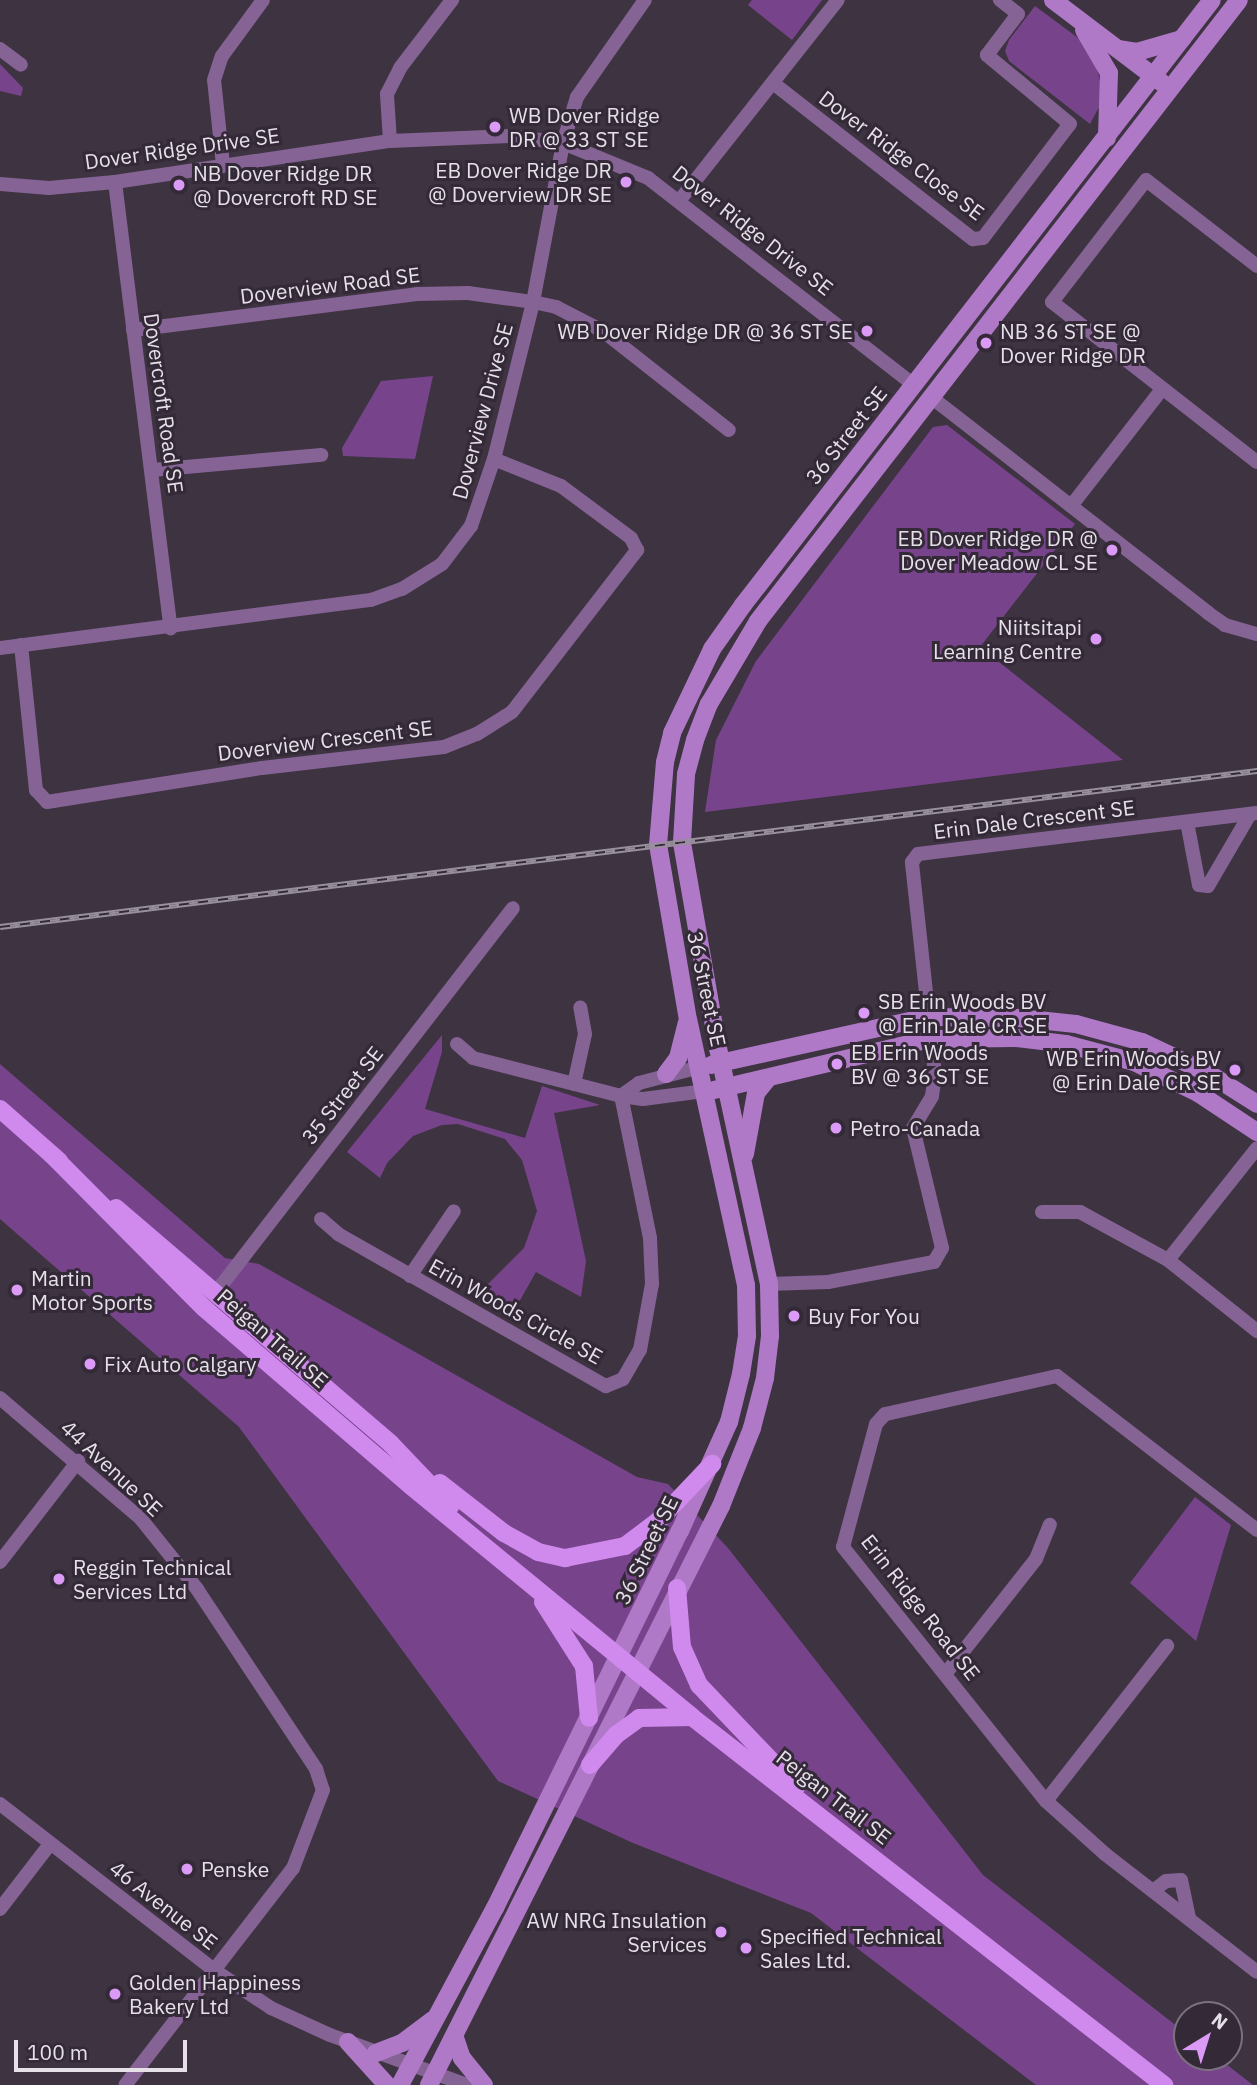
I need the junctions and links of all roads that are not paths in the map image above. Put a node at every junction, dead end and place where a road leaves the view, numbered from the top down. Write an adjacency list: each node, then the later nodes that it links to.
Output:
1 (263, 0): 20 (street)
2 (452, 0): 18 (street)
3 (645, 0): 19 (street, Doverview Drive SE)
4 (838, 0): 15 (street)
5 (1000, 0): 15 (street, Dover Ridge Close SE)
6 (1053, 0): 9 (main road)
7 (1212, 0): 10 (main road, 36 Street SE)
8 (1239, 0): 16 (main road, 36 Street SE)
9 (1077, 19): 11 (main road); 17 (main road)
10 (1182, 39): 11 (main road); 14 (main road, 36 Street SE)
11 (1118, 49): 14 (main road)
12 (0, 50): 13 (street)
13 (21, 65)
14 (1153, 76): 16 (main road); 17 (main road, 36 Street SE)
15 (773, 83): 23 (street)
16 (1169, 88): 29 (main road, 36 Street SE)
17 (1107, 138): 27 (main road, 36 Street SE)
18 (390, 141): 19 (street, Dover Ridge Drive SE); 20 (street, Dover Ridge Drive SE)
19 (563, 143): 23 (street, Dover Ridge Drive SE); 25 (street, Doverview Drive SE)
20 (223, 165): 21 (street, Dover Ridge Drive SE)
21 (115, 182): 22 (street, Dover Ridge Drive SE); 26 (street, Dovercroft Road SE)
22 (0, 184)
23 (679, 201): 27 (street, Dover Ridge Drive SE)
24 (1257, 266): 28 (street)
25 (533, 302): 26 (street, Doverview Road SE); 30 (street, Doverview Road SE); 32 (street, Doverview Drive SE)
26 (133, 330): 34 (street, Dovercroft Road SE)
27 (914, 385): 29 (main road, Dover Ridge Drive SE); 45 (main road, 36 Street SE)
28 (1162, 389): 33 (street); 35 (street)
29 (931, 397): 35 (street, Dover Ridge Drive SE); 48 (main road, 36 Street SE)
30 (729, 430)
31 (321, 455): 34 (street)
32 (494, 459): 36 (street, Doverview Drive SE); 38 (street, Doverview Crescent SE)
33 (1257, 462)
34 (152, 470): 36 (street, Dovercroft Road SE)
35 (1071, 506): 37 (street, Dover Ridge Drive SE)
36 (172, 629): 38 (street, Doverview Drive SE)
37 (1257, 634)
38 (21, 645): 39 (street, Doverview Drive SE)
39 (0, 648)
40 (1253, 814): 41 (street, Erin Dale Crescent SE); 41 (street)
41 (1187, 822): 44 (street, Erin Dale Crescent SE)
42 (513, 908): 68 (street, 35 Street SE)
43 (580, 1007): 52 (street)
44 (927, 1017): 46 (street, Erin Dale Crescent SE); 48 (main road); 56 (main road)
45 (688, 1020): 49 (main road, 36 Street SE); 50 (main road)
46 (930, 1039): 51 (main road); 58 (main road); 67 (street, Erin Dale Crescent SE)
47 (457, 1044): 52 (street)
48 (721, 1063): 49 (main road); 53 (main road, 36 Street SE)
49 (700, 1067): 50 (street); 54 (main road, 36 Street SE)
50 (666, 1074): 55 (street)
51 (768, 1078): 53 (main road); 61 (main road)
52 (574, 1084): 55 (street)
53 (726, 1087): 54 (main road); 61 (main road, 36 Street SE)
54 (705, 1091): 55 (street); 74 (main road, 36 Street SE)
55 (621, 1096): 66 (street, Erin Woods Circle SE)
56 (1257, 1104)
57 (0, 1109): 60 (main road, Peigan Trail SE)
58 (1257, 1132)
59 (1257, 1148): 65 (street)
60 (51, 1154): 68 (main road, Peigan Trail SE); 69 (main road, Peigan Trail SE)
61 (743, 1161): 67 (main road, 36 Street SE)
62 (454, 1211): 66 (street)
63 (1042, 1212): 65 (street)
64 (321, 1219): 66 (street, Erin Woods Circle SE)
65 (1168, 1260): 70 (street)
66 (410, 1276)
67 (769, 1284): 80 (main road, 36 Street SE)
68 (217, 1292): 69 (street, 35 Street SE); 72 (main road, Peigan Trail SE)
69 (204, 1308): 77 (main road, Peigan Trail SE)
70 (1257, 1331)
71 (0, 1398): 73 (street, 44 Avenue SE)
72 (391, 1444): 74 (main road); 77 (main road, Peigan Trail SE)
73 (78, 1461): 78 (street); 95 (street, 44 Avenue SE)
74 (712, 1464): 82 (main road, 36 Street SE)
75 (1050, 1525): 84 (street)
76 (1257, 1530): 84 (street, Erin Ridge Road SE)
77 (481, 1539): 79 (main road, Peigan Trail SE)
78 (0, 1562)
79 (522, 1574): 82 (main road, Peigan Trail SE); 86 (main road)
80 (677, 1588): 83 (main road, 36 Street SE); 90 (main road)
81 (1167, 1646): 88 (street)
82 (619, 1658): 83 (main road, Peigan Trail SE); 86 (main road, 36 Street SE)
83 (637, 1673): 85 (main road, Peigan Trail SE); 87 (main road, 36 Street SE)
84 (946, 1673): 88 (street, Erin Ridge Road SE)
85 (692, 1717): 87 (main road); 90 (main road, Peigan Trail SE)
86 (589, 1718): 97 (main road, 36 Street SE)
87 (590, 1765): 98 (main road, 36 Street SE)
88 (1046, 1801): 92 (street, Erin Ridge Road SE)
89 (0, 1804): 91 (street, 46 Avenue SE)
90 (811, 1807): 108 (main road, Peigan Trail SE)
91 (50, 1844): 93 (street); 95 (street, 46 Avenue SE)
92 (1153, 1891): 94 (street, Erin Ridge Road SE); 94 (street)
93 (0, 1909)
94 (1189, 1919): 96 (street, Erin Ridge Road SE)
95 (214, 1970): 99 (street, 46 Avenue SE); 103 (street)
96 (1257, 1972)
97 (440, 2013): 100 (main road); 101 (main road, 36 Street SE)
98 (455, 2038): 102 (main road, 36 Street SE); 107 (main road)
99 (348, 2042): 100 (street, 46 Avenue SE); 104 (main road)
100 (376, 2053): 101 (street, 46 Avenue SE)
101 (411, 2066): 102 (street, 46 Avenue SE); 105 (main road, 36 Street SE)
102 (432, 2080): 106 (street, 46 Avenue SE)
103 (125, 2085)
104 (387, 2085)
105 (400, 2085)
106 (467, 2085)
107 (484, 2085)
108 (1164, 2085)

